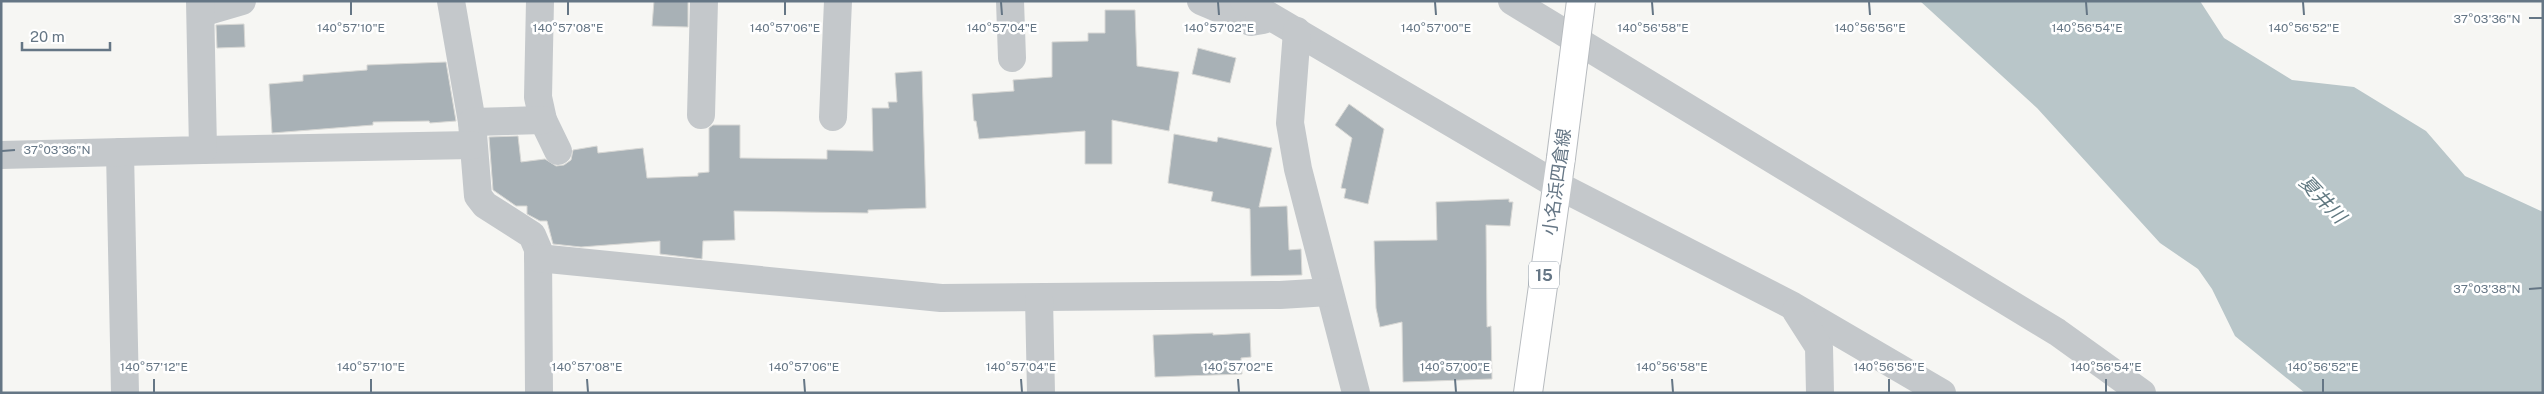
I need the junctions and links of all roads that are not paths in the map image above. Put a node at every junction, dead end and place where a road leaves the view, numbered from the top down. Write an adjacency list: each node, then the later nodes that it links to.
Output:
1 (242, 1): 11 (street)
2 (451, 1): 17 (street)
3 (540, 1): 16 (street)
4 (704, 1): 14 (street)
5 (838, 1): 15 (street)
6 (1010, 1): 13 (street)
7 (1201, 1): 12 (street)
8 (1244, 1): 12 (street)
9 (1512, 1): 34 (street)
10 (1581, 1): 22 (main road, 小名浜四倉線 / 15, bridge)
11 (200, 7): 18 (street)
12 (1286, 25): 22 (street); 24 (street)
13 (1012, 58)
14 (701, 115)
15 (833, 117)
16 (544, 120): 17 (street); 19 (street)
17 (473, 134): 18 (street); 23 (street)
18 (203, 150): 20 (street)
19 (558, 151)
20 (120, 152): 21 (street); 27 (street)
21 (1, 154)
22 (1557, 184): 26 (street); 31 (main road, 小名浜四倉線 / 15)
23 (538, 258): 25 (street); 28 (street)
24 (1329, 292): 25 (street); 30 (street)
25 (1039, 298): 29 (street)
26 (1793, 306): 32 (street); 33 (street)
27 (125, 393)
28 (539, 393)
29 (1041, 393)
30 (1356, 393)
31 (1528, 393)
32 (1820, 393)
33 (1942, 393)
34 (2142, 393)

